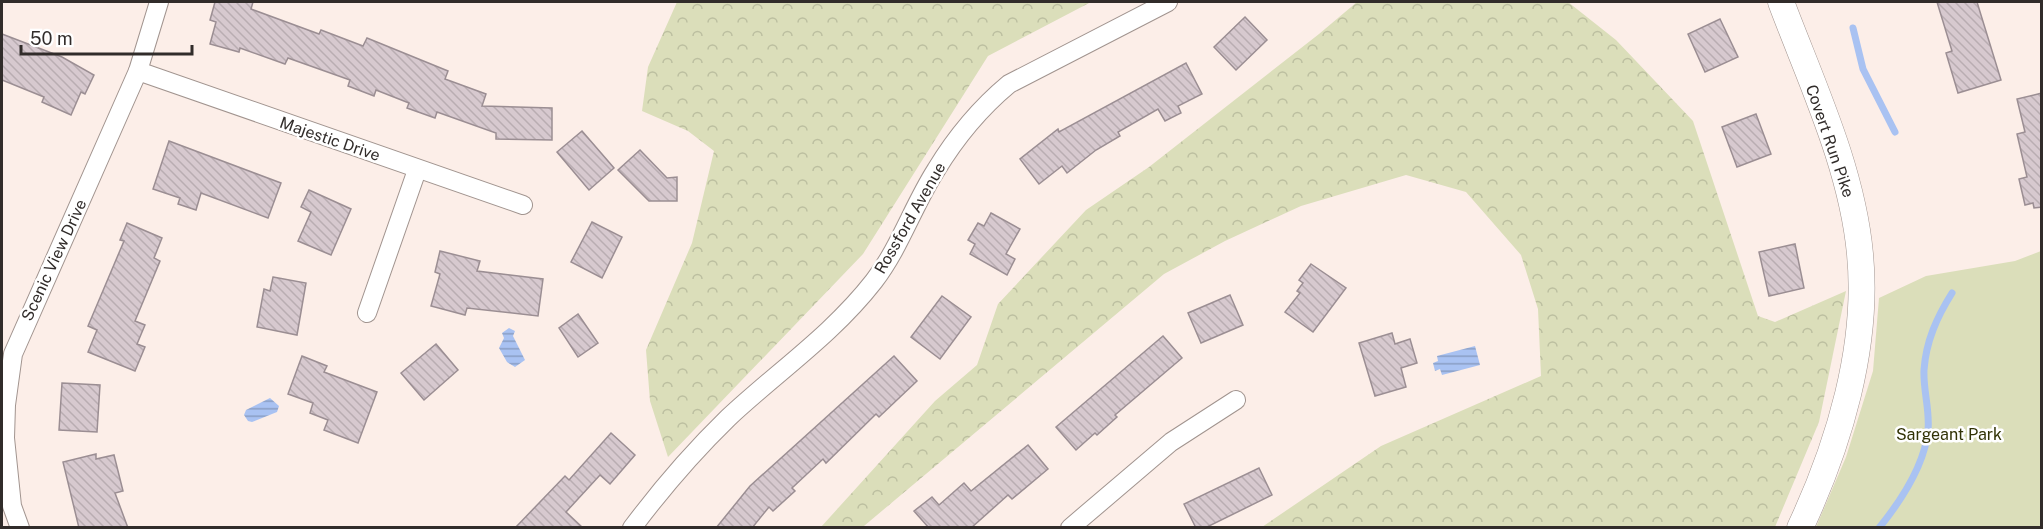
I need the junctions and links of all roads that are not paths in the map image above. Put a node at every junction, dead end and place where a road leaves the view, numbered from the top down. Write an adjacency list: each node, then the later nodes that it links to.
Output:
1 (159, 2): 4 (street, Scenic View Drive)
2 (1168, 2): 10 (street, Rossford Avenue)
3 (1780, 2): 12 (street, Covert Run Pike)
4 (138, 71): 5 (street, Majestic Drive); 9 (street, Scenic View Drive)
5 (417, 170): 6 (street, Majestic Drive); 7 (street)
6 (523, 205)
7 (367, 313)
8 (1236, 400): 11 (street)
9 (20, 528)
10 (632, 528)
11 (1070, 528)
12 (1800, 528)

